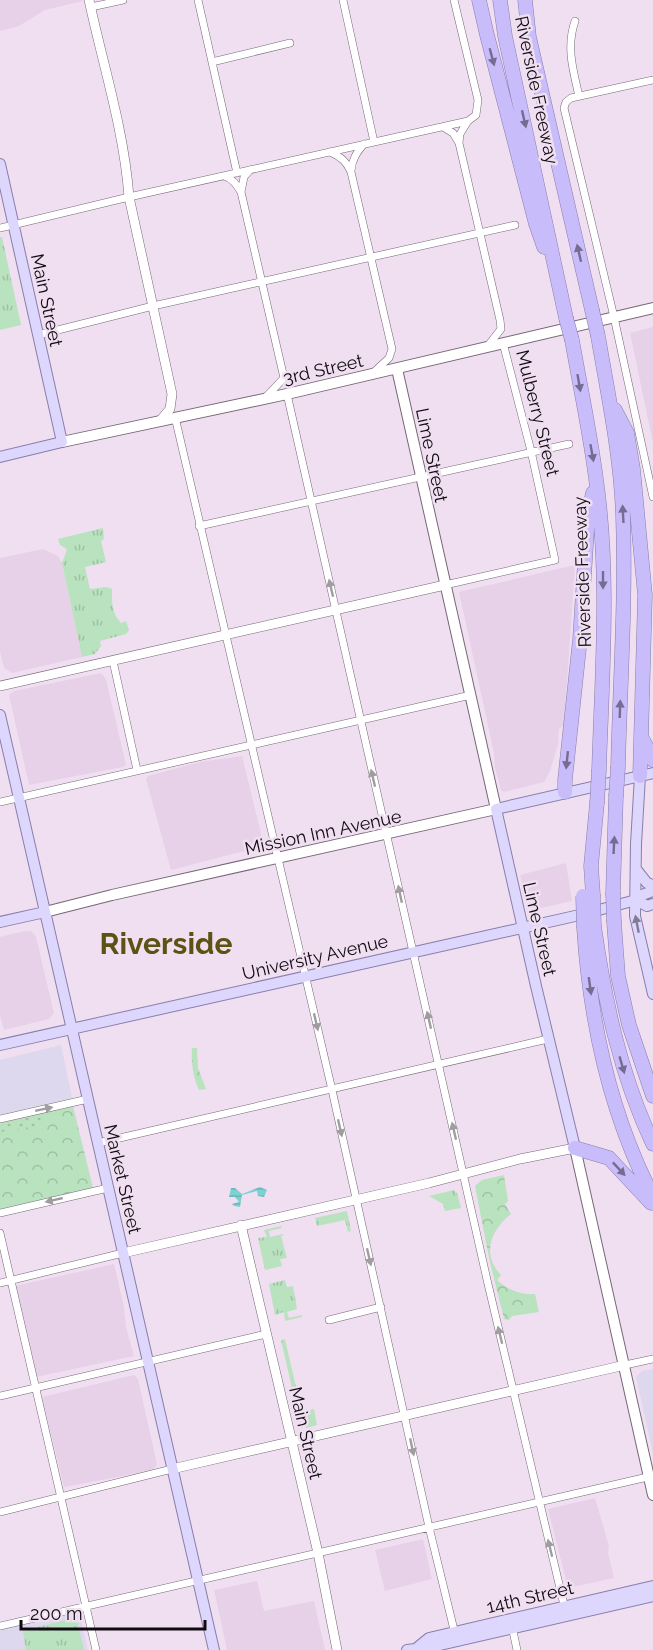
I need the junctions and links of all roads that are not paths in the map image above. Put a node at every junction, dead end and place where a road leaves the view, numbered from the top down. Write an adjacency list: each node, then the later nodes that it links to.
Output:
1 (123, 0): 8 (street)
2 (198, 0): 11 (street)
3 (343, 0): 16 (street)
4 (454, 0): 14 (street)
5 (479, 0): 33 (highway, one-way to 33)
6 (500, 0): 33 (highway, Riverside Freeway, one-way to 33)
7 (527, 0): 45 (highway, Riverside Freeway, one-way to 7, bridge)
8 (90, 4): 26 (street)
9 (575, 21): 13 (street)
10 (290, 43): 11 (street)
11 (212, 62): 23 (street)
12 (653, 80): 13 (street)
13 (579, 96): 36 (street)
14 (468, 121): 15 (street); 17 (street)
15 (443, 127): 16 (street); 17 (street)
16 (374, 142): 18 (street)
17 (459, 143): 30 (street)
18 (364, 144): 19 (street); 22 (street)
19 (330, 152): 21 (street); 22 (street)
20 (0, 164): 27 (main road, Main Street)
21 (252, 170): 23 (street); 25 (street)
22 (351, 172): 31 (street)
23 (237, 173): 24 (street)
24 (222, 176): 25 (street); 26 (street)
25 (241, 192): 32 (street)
26 (129, 197): 27 (street); 34 (street)
27 (14, 225): 29 (street); 37 (main road, Main Street)
28 (515, 225): 30 (street)
29 (0, 228)
30 (479, 232): 31 (street); 39 (street)
31 (370, 258): 32 (street); 41 (street)
32 (262, 282): 34 (street); 44 (street)
33 (563, 303): 53 (highway, Riverside Freeway, one-way to 53, bridge)
34 (153, 306): 37 (street); 42 (street)
35 (653, 308): 36 (main road, 3rd Street)
36 (614, 317): 38 (main road, 3rd Street); 54 (street)
37 (38, 335): 48 (main road, Main Street)
38 (503, 343): 39 (main road, 3rd Street); 50 (street, Mulberry Street)
39 (487, 347): 40 (main road, 3rd Street)
40 (397, 369): 41 (main road, 3rd Street); 52 (main road, Lime Street)
41 (372, 375): 43 (main road, 3rd Street)
42 (172, 394): 46 (street); 47 (street)
43 (287, 394): 44 (main road, 3rd Street); 55 (street)
44 (265, 398): 46 (main road, 3rd Street)
45 (609, 400): 65 (highway); 93 (highway, Riverside Freeway, one-way to 45, bridge)
46 (181, 416): 47 (main road, 3rd Street); 56 (street)
47 (160, 421): 48 (main road, 3rd Street)
48 (62, 442): 51 (main road, 3rd Street)
49 (569, 444): 50 (street)
50 (531, 451): 52 (street); 57 (street, Mulberry Street)
51 (0, 457)
52 (420, 477): 55 (street); 57 (main road, Lime Street)
53 (597, 480): 70 (highway, one-way to 70); 83 (highway, Riverside Freeway, one-way to 83, bridge)
54 (653, 497)
55 (311, 502): 56 (street); 58 (street, one-way to 55)
56 (200, 526): 59 (street)
57 (444, 585): 58 (street); 62 (main road, Lime Street)
58 (336, 611): 59 (street); 64 (street)
59 (225, 636): 60 (street); 66 (street)
60 (113, 661): 61 (street); 68 (street)
61 (0, 686)
62 (471, 695): 64 (street); 73 (main road, Lime Street)
63 (0, 715): 71 (main road, Market Street)
64 (360, 720): 66 (street); 74 (street, one-way to 64)
65 (643, 738): 67 (highway); 69 (highway)
66 (250, 744): 68 (street); 75 (street)
67 (653, 760)
68 (137, 770): 71 (street)
69 (647, 774): 70 (main road, Mission Inn Avenue); 76 (main road)
70 (566, 792): 73 (main road, Mission Inn Avenue)
71 (19, 798): 72 (street); 81 (main road, Market Street)
72 (0, 802)
73 (496, 809): 74 (main road, Mission Inn Avenue); 84 (main road, Lime Street)
74 (387, 835): 75 (main road, Mission Inn Avenue); 85 (street, one-way to 74)
75 (276, 859): 81 (main road, Mission Inn Avenue); 86 (street)
76 (636, 869): 77 (main road); 79 (main road)
77 (653, 885)
78 (653, 891): 79 (main road, University Avenue)
79 (636, 900): 80 (main road); 84 (main road, University Avenue); 87 (main road, one-way to 79)
80 (651, 906)
81 (45, 912): 82 (main road, Mission Inn Avenue); 88 (main road, Market Street)
82 (0, 922)
83 (589, 927): 97 (highway, one-way to 97); 101 (highway, one-way to 101)
84 (522, 928): 85 (main road, University Avenue); 89 (main road, Lime Street)
85 (412, 952): 86 (main road, University Avenue); 91 (street, one-way to 85)
86 (305, 976): 88 (main road, University Avenue); 92 (street, one-way to 92)
87 (653, 994)
88 (71, 1030): 90 (main road, University Avenue); 94 (main road, Market Street)
89 (548, 1039): 91 (street); 98 (main road, Lime Street)
90 (0, 1045)
91 (440, 1065): 92 (street); 99 (street, one-way to 91)
92 (332, 1090): 96 (street); 102 (street, one-way to 102)
93 (653, 1096)
94 (88, 1099): 95 (street, one-way to 94); 96 (main road, Market Street)
95 (0, 1119)
96 (98, 1143): 100 (main road, Market Street)
97 (653, 1144)
98 (575, 1148): 99 (street); 103 (highway, one-way to 103); 115 (main road, Lime Street)
99 (464, 1173): 102 (street); 117 (street, one-way to 99)
100 (108, 1188): 104 (street, one-way to 104); 107 (main road, Market Street)
101 (653, 1197)
102 (356, 1200): 105 (street); 110 (street, one-way to 110)
103 (653, 1206)
104 (0, 1213)
105 (241, 1225): 107 (street); 112 (street, Main Street)
106 (0, 1233): 108 (street)
107 (123, 1253): 108 (street); 114 (main road, Market Street)
108 (11, 1281): 109 (street); 116 (street)
109 (0, 1283)
110 (381, 1307): 111 (street); 119 (street)
111 (329, 1320)
112 (266, 1334): 114 (street); 120 (street, Main Street)
113 (653, 1359): 115 (street)
114 (148, 1362): 116 (street); 121 (main road, Market Street)
115 (625, 1365): 117 (street); 122 (main road, Lime Street)
116 (37, 1388): 118 (street); 124 (street)
117 (514, 1392): 119 (street); 125 (street)
118 (0, 1396)
119 (405, 1417): 120 (street); 127 (street, one-way to 127)
120 (291, 1441): 121 (street); 128 (street, Main Street)
121 (172, 1469): 124 (street); 129 (main road, Market Street)
122 (651, 1476): 123 (main road, Lime Street); 125 (street)
123 (653, 1495)
124 (62, 1498): 126 (street); 133 (street)
125 (539, 1503): 127 (street); 132 (street, one-way to 125)
126 (0, 1512)
127 (429, 1527): 128 (street); 137 (street)
128 (318, 1553): 129 (street); 141 (street, Main Street)
129 (198, 1580): 133 (street); 140 (main road, Market Street)
130 (653, 1586): 132 (main road, 14th Street)
131 (653, 1596): 135 (main road, 14th Street)
132 (564, 1605): 134 (main road, 14th Street); 135 (main road)
133 (86, 1607): 136 (street); 139 (street)
134 (511, 1623): 135 (main road, 14th Street); 137 (main road, 14th Street); 142 (street)
135 (530, 1623)
136 (0, 1626)
137 (456, 1636): 138 (main road, 14th Street)
138 (415, 1649)
139 (96, 1650)
140 (214, 1650)
141 (337, 1650)
142 (517, 1650)

